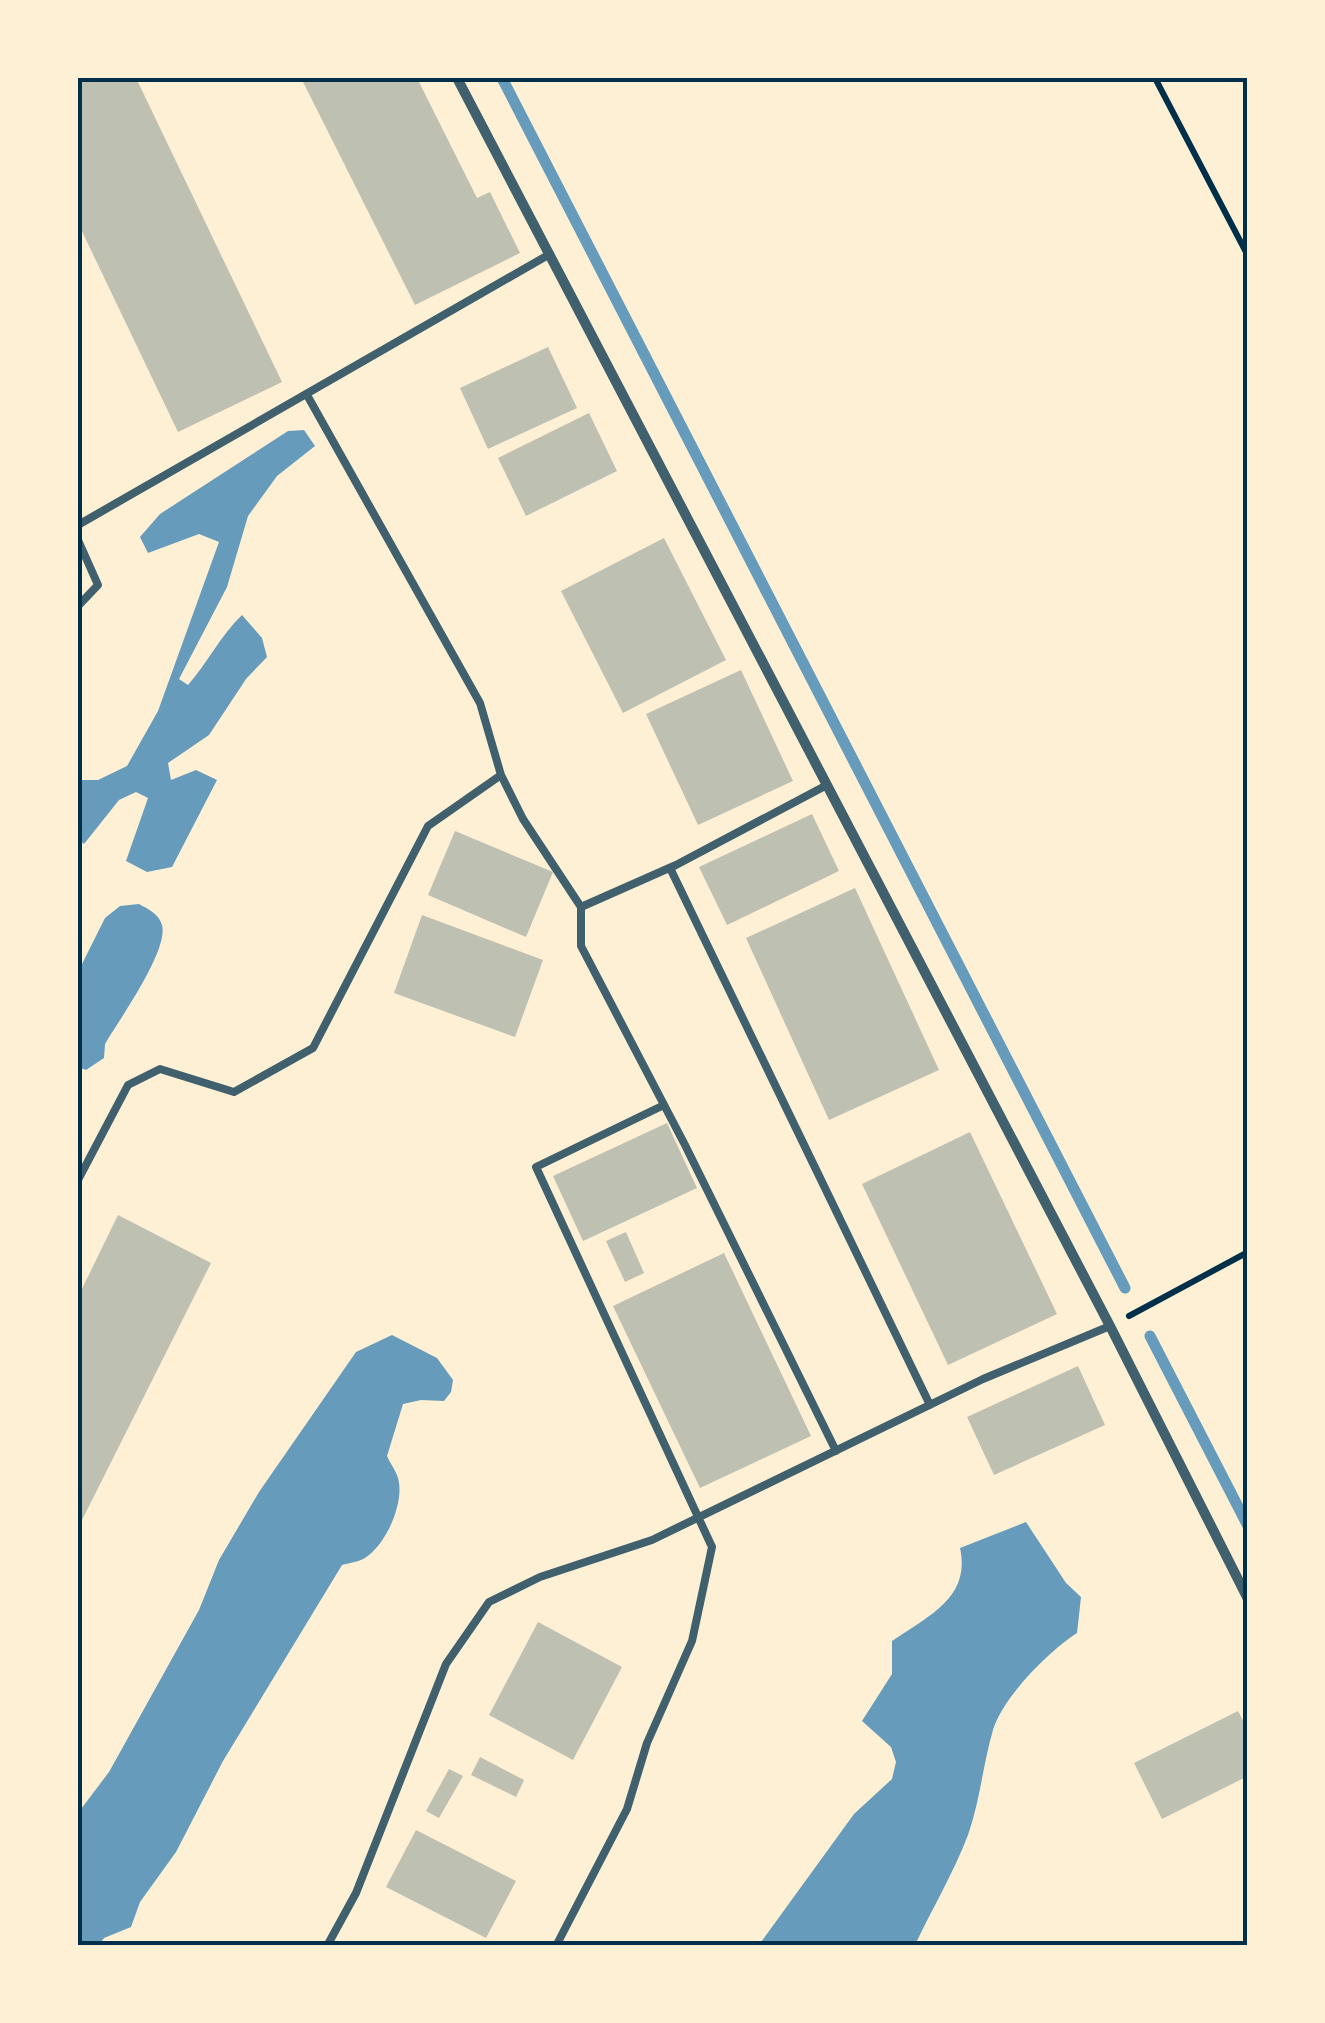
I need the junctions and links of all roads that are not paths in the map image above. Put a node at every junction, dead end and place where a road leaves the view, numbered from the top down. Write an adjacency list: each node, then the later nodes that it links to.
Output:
1 (457, 78): 2 (street)
2 (550, 254): 3 (lane); 8 (street)
3 (306, 395): 4 (lane); 7 (lane)
4 (78, 525)
5 (78, 540): 6 (lane)
6 (78, 606)
7 (501, 775): 10 (lane); 12 (lane)
8 (827, 784): 9 (lane); 13 (street)
9 (670, 868): 10 (lane); 14 (lane)
10 (581, 907): 11 (lane)
11 (664, 1105): 15 (lane); 16 (lane)
12 (78, 1180)
13 (1110, 1326): 14 (lane); 17 (street)
14 (930, 1405): 15 (lane)
15 (836, 1451): 16 (lane)
16 (698, 1518): 18 (lane); 19 (lane)
17 (1248, 1599)
18 (326, 1946)
19 (556, 1946)

